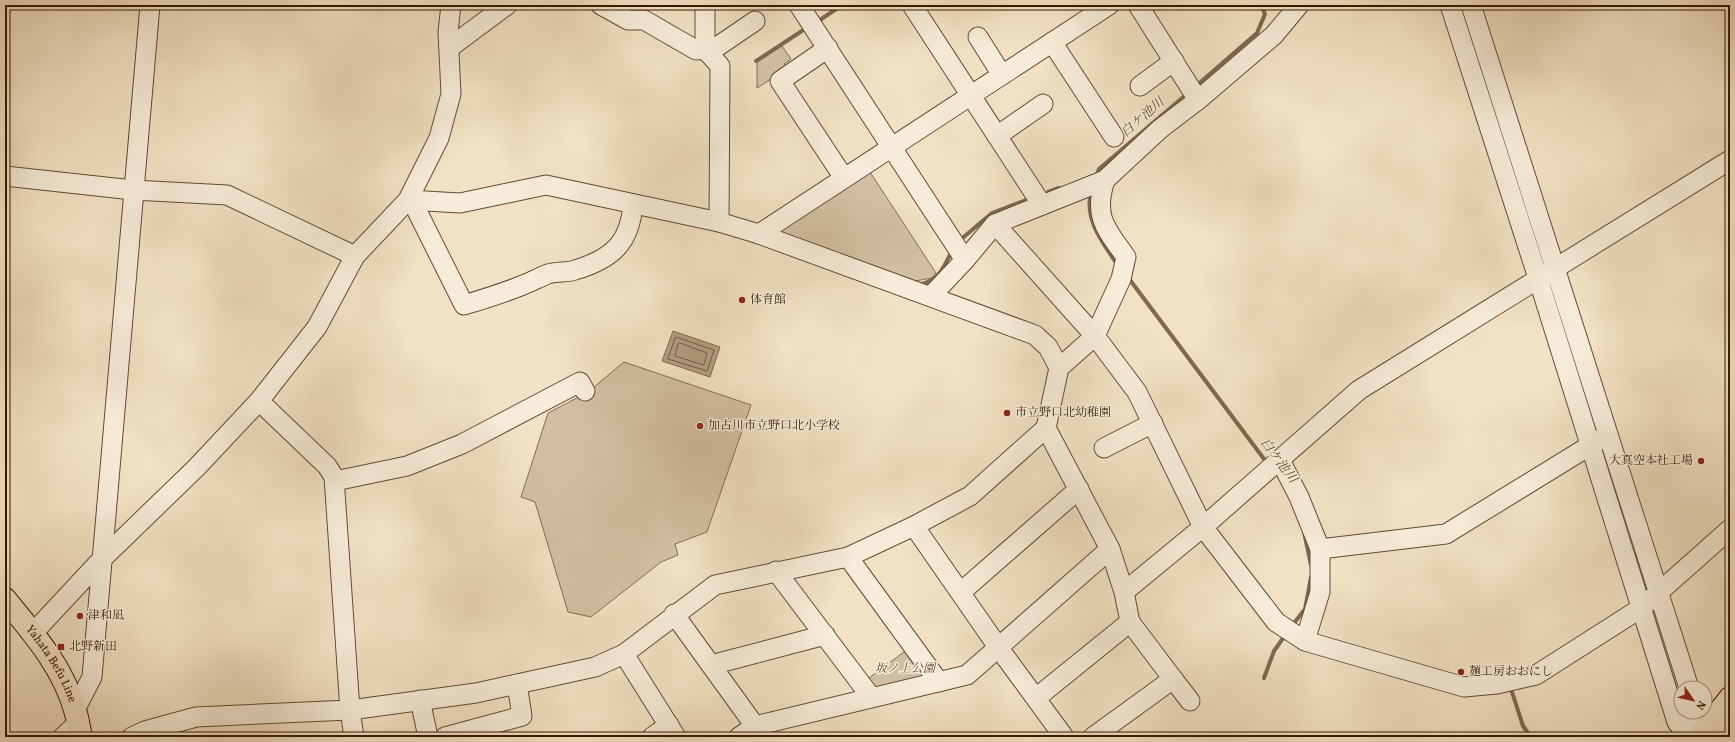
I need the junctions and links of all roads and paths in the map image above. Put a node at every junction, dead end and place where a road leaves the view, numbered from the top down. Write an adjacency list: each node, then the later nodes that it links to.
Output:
1 (150, 5): 33 (street)
2 (451, 5): 17 (street)
3 (507, 5): 17 (street)
4 (600, 5): 13 (street)
5 (705, 5): 19 (street)
6 (799, 5): 18 (street)
7 (912, 5): 23 (street)
8 (1109, 5): 16 (street)
9 (1138, 5): 20 (street)
10 (1299, 5): 24 (street)
11 (1450, 5): 43 (street)
12 (1471, 5): 42 (street)
13 (639, 13): 19 (street)
14 (755, 21): 19 (street)
15 (978, 37): 21 (street)
16 (1052, 42): 21 (street); 27 (street)
17 (448, 48): 34 (street)
18 (828, 48): 28 (street); 31 (street)
19 (707, 51): 37 (street)
20 (1174, 61): 22 (street); 24 (street)
21 (1002, 75): 23 (street)
22 (1140, 86)
23 (970, 96): 26 (street); 28 (street)
24 (1198, 100): 32 (street)
25 (1043, 104): 26 (street)
26 (997, 136): 36 (street)
27 (1114, 137)
28 (892, 146): 31 (street); 41 (street)
29 (1730, 160): 42 (street)
30 (5, 176): 33 (street)
31 (844, 178): 39 (street)
32 (1104, 180): 36 (street); 45 (street)
33 (133, 190): 40 (street); 63 (street)
34 (408, 200): 35 (street); 35 (street); 40 (street)
35 (633, 204): 37 (street)
36 (1042, 205): 38 (street)
37 (719, 222): 39 (street)
38 (995, 224): 41 (street); 45 (street)
39 (759, 234): 44 (street)
40 (355, 256): 48 (street)
41 (965, 260): 44 (street)
42 (1555, 268): 43 (street); 51 (street)
43 (1538, 278): 52 (street); 54 (street)
44 (931, 296): 46 (street)
45 (1095, 336): 46 (street); 49 (street)
46 (1059, 368): 50 (street)
47 (585, 391): 55 (street)
48 (259, 401): 55 (street); 63 (street)
49 (1152, 423): 53 (street); 58 (street)
50 (1046, 428): 56 (street); 57 (street)
51 (1608, 434): 52 (street); 67 (street)
52 (1589, 446): 61 (street); 69 (street)
53 (1104, 448)
54 (1280, 460): 58 (street); 61 (street)
55 (335, 481): 87 (street)
56 (1079, 489): 60 (street); 65 (street)
57 (914, 526): 62 (street); 65 (street)
58 (1203, 527): 66 (street); 74 (street)
59 (1730, 529): 67 (street)
60 (1110, 549): 66 (street); 75 (street)
61 (1320, 549): 74 (street)
62 (848, 557): 64 (street); 80 (street)
63 (102, 559): 72 (street); 91 (street)
64 (776, 571): 70 (street); 73 (street)
65 (961, 592): 75 (street)
66 (1124, 592): 71 (street)
67 (1658, 593): 69 (street); 79 (street)
68 (5, 599): 72 (main road, Yahata Befu Line)
69 (1641, 608): 74 (street); 101 (street)
70 (674, 614): 76 (street); 77 (street)
71 (1130, 622): 78 (street); 83 (street)
72 (33, 633): 91 (main road, Yahata Befu Line)
73 (825, 635): 77 (street); 82 (street)
74 (1305, 641)
75 (998, 647): 80 (street); 83 (street)
76 (624, 654): 81 (street); 92 (street)
77 (711, 665): 89 (street)
78 (1173, 679): 86 (street); 100 (street)
79 (1686, 680)
80 (939, 682): 82 (street)
81 (517, 684): 85 (street); 96 (street)
82 (871, 697): 89 (street)
83 (1036, 698): 99 (street)
84 (1730, 698): 103 (main road)
85 (420, 700): 87 (street); 95 (street)
86 (1190, 701)
87 (350, 710): 93 (street); 94 (street)
88 (1696, 720): 102 (street)
89 (755, 726): 98 (street)
90 (1730, 726): 104 (main road)
91 (74, 727)
92 (673, 731): 97 (street)
93 (141, 735)
94 (354, 737)
95 (428, 737)
96 (445, 737)
97 (652, 737)
98 (739, 737)
99 (1064, 737)
100 (1093, 737)
101 (1690, 737)
102 (1695, 737)
103 (1699, 737)
104 (1721, 737)

